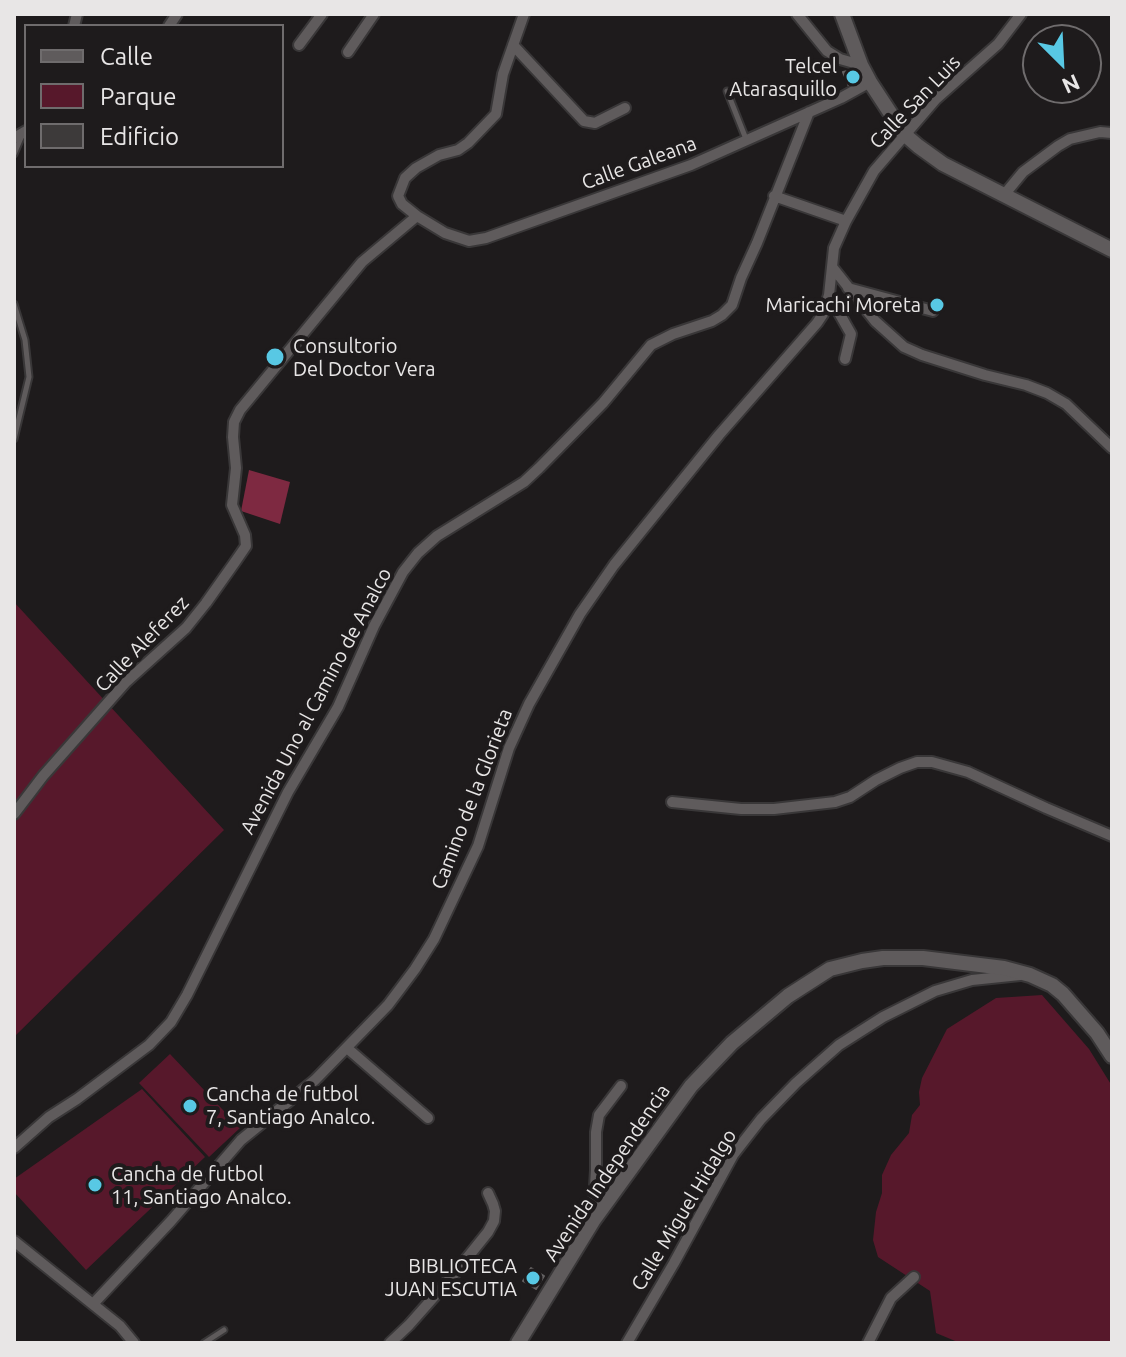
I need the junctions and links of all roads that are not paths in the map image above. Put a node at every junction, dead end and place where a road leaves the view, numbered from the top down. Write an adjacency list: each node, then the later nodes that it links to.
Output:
1 (322, 14): 9 (street)
2 (374, 14): 11 (street)
3 (524, 14): 10 (street)
4 (797, 14): 12 (street)
5 (842, 14): 12 (street)
6 (1011, 14): 8 (street)
7 (1021, 14): 8 (street, Calle San Luis)
8 (1008, 32): 19 (street, Calle San Luis)
9 (299, 45)
10 (513, 45): 15 (street); 24 (street)
11 (348, 52)
12 (861, 65): 13 (street)
13 (870, 82): 16 (street, Calle Galeana); 19 (street)
14 (727, 91): 20 (lane)
15 (625, 108)
16 (809, 112): 20 (street, Calle Galeana); 23 (street, Avenida Uno al Camino de Analco)
17 (22, 132): 21 (lane)
18 (1112, 133): 22 (street)
19 (904, 134): 22 (street); 25 (street, Calle San Luis)
20 (746, 139): 24 (street, Calle Galeana)
21 (14, 154)
22 (1004, 195): 26 (street)
23 (774, 196): 25 (street); 43 (street, Avenida Uno al Camino de Analco)
24 (417, 216): 36 (street, Calle Aleferez)
25 (846, 221): 27 (street, Calle San Luis)
26 (1112, 250)
27 (833, 268): 28 (street); 29 (street, Camino de la Glorieta)
28 (848, 288): 31 (street); 34 (street)
29 (829, 295): 32 (street); 39 (street, Camino de la Glorieta)
30 (14, 304): 33 (lane)
31 (933, 311)
32 (845, 359)
33 (14, 439)
34 (1112, 448)
35 (672, 802): 37 (street)
36 (14, 814)
37 (1112, 836)
38 (1030, 975): 40 (street, Avenida Independencia); 45 (street, Avenida Independencia); 54 (street, Calle Miguel Hidalgo)
39 (347, 1048): 42 (street); 48 (street, Camino de la Glorieta)
40 (1112, 1056)
41 (621, 1086): 45 (street)
42 (428, 1118)
43 (14, 1148)
44 (488, 1193): 52 (street)
45 (593, 1221): 53 (street, Avenida Independencia)
46 (14, 1241): 48 (street)
47 (914, 1277): 55 (street)
48 (93, 1304): 50 (street)
49 (224, 1330): 51 (lane)
50 (134, 1343)
51 (204, 1343)
52 (390, 1343)
53 (518, 1343)
54 (627, 1343)
55 (868, 1343)

